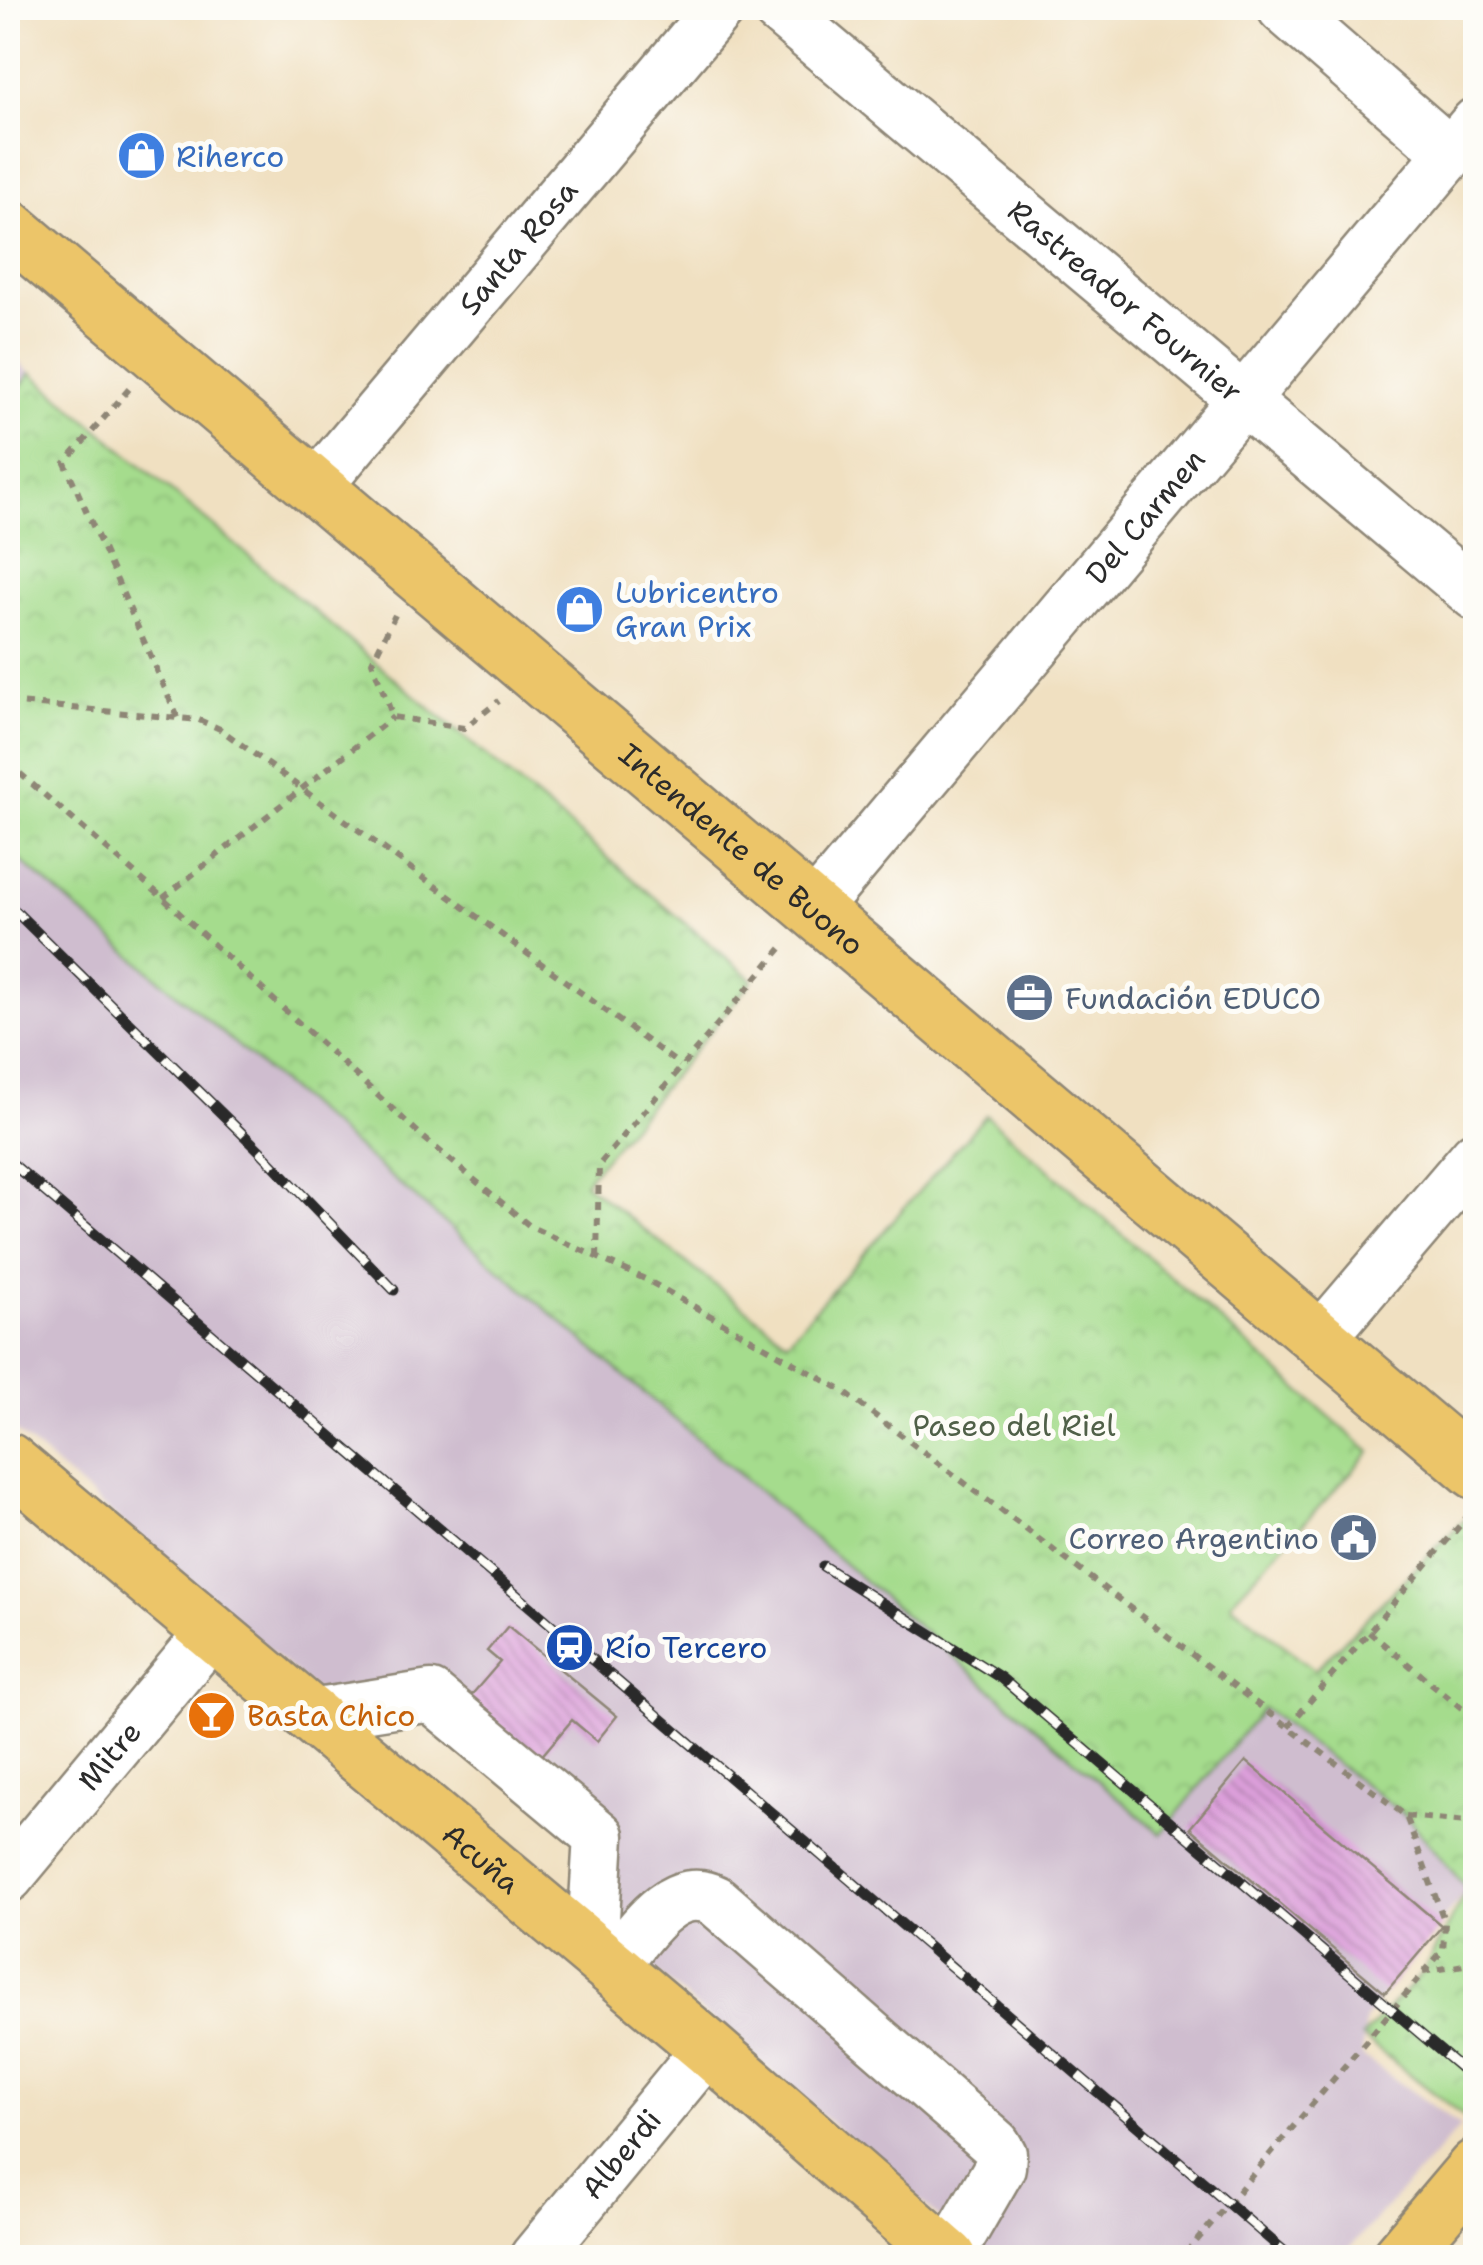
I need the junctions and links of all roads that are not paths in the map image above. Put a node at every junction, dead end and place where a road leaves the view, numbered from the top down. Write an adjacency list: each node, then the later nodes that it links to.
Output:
1 (719, 8): 7 (street, Santa Rosa)
2 (777, 8): 6 (street, Rastreador Fournier)
3 (1283, 8): 4 (street)
4 (1463, 138): 6 (street, Del Carmen)
5 (8, 228): 7 (main road, Intendente de Buono)
6 (1243, 399): 8 (street, Rastreador Fournier); 9 (street, Del Carmen)
7 (315, 488): 9 (main road, Intendente de Buono)
8 (1476, 595)
9 (799, 927): 11 (main road, Intendente de Buono)
10 (1476, 1156): 11 (street)
11 (1320, 1339): 13 (main road, Intendente de Buono)
12 (8, 1461): 14 (main road, Acuña)
13 (1476, 1471)
14 (211, 1633): 15 (main road, Acuña); 16 (street, Mitre)
15 (311, 1714): 17 (main road, Acuña); 17 (street)
16 (8, 1877)
17 (602, 1960): 18 (main road, Acuña); 20 (street)
18 (708, 2048): 20 (main road, Acuña); 21 (street, Alberdi)
19 (1476, 2167): 22 (main road)
20 (949, 2257)
21 (534, 2258)
22 (1399, 2258)

